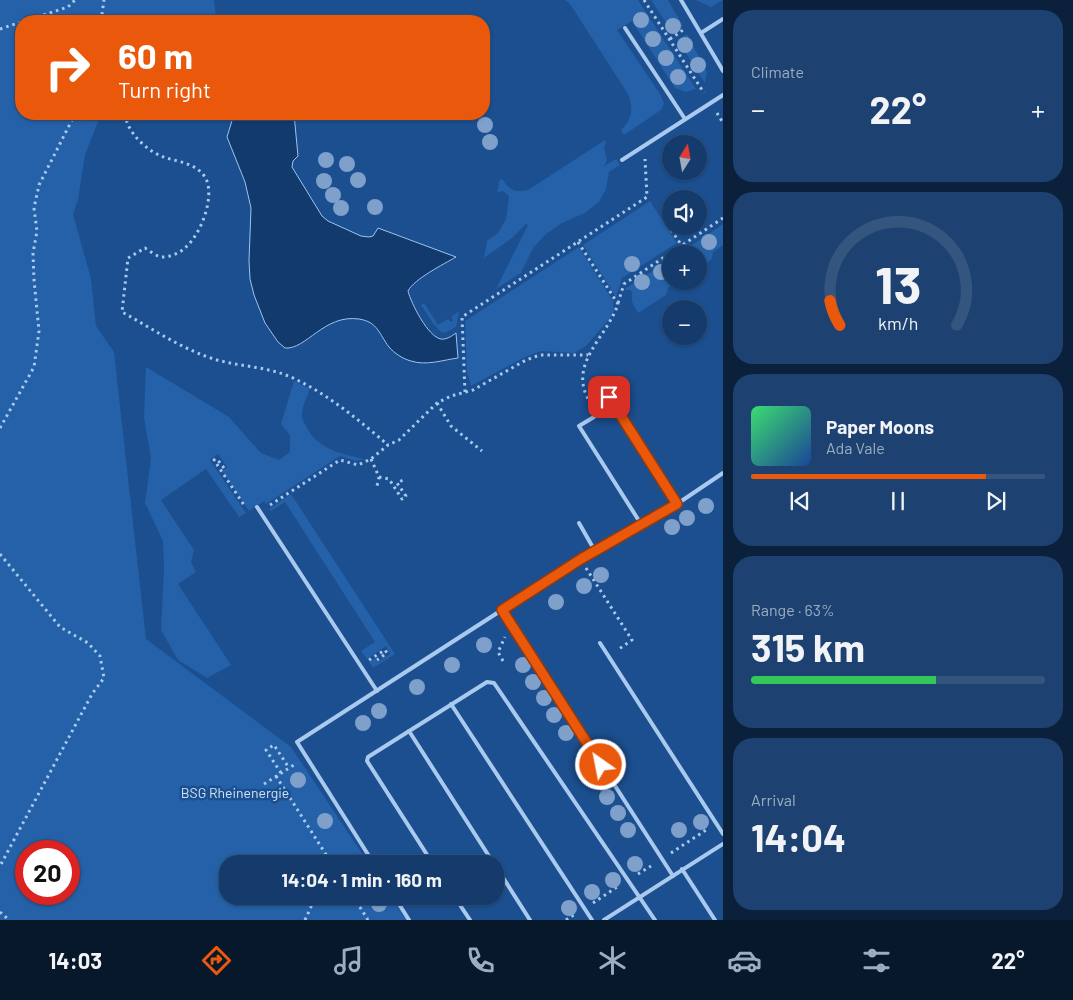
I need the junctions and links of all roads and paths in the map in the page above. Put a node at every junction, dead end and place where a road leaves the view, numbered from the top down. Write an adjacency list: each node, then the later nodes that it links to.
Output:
1 (75, 0): 5 (path)
2 (104, 0): 6 (path)
3 (644, 0): 14 (path)
4 (681, 0): 11 (lane)
5 (43, 15)
6 (102, 15)
7 (723, 19): 11 (lane)
8 (15, 24): 10 (path)
9 (625, 28): 15 (lane)
10 (0, 29)
11 (701, 33): 12 (lane)
12 (723, 71)
13 (723, 95): 14 (lane)
14 (710, 103): 15 (lane); 18 (path)
15 (685, 119): 19 (lane)
16 (72, 120): 31 (path)
17 (127, 120): 32 (path)
18 (723, 123)
19 (644, 146): 20 (lane); 22 (path)
20 (622, 160)
21 (723, 218): 23 (path)
22 (578, 242): 25 (path); 27 (path)
23 (684, 245)
24 (662, 259): 25 (path)
25 (618, 304): 26 (path)
26 (588, 355): 27 (path); 30 (path)
27 (465, 392): 29 (path)
28 (609, 397): 40 (lane)
29 (437, 403): 32 (path); 33 (path)
30 (594, 417): 43 (lane)
31 (0, 428)
32 (388, 445): 34 (path)
33 (482, 451)
34 (371, 459): 37 (path); 41 (path)
35 (224, 468): 41 (path)
36 (723, 473): 40 (lane)
37 (379, 477): 38 (path); 39 (path)
38 (403, 480)
39 (377, 486)
40 (677, 504): 43 (lane)
41 (258, 510): 52 (lane)
42 (579, 523): 44 (lane)
43 (641, 524): 44 (lane)
44 (595, 551): 46 (lane)
45 (0, 554): 66 (path)
46 (581, 559): 47 (lane); 50 (path)
47 (502, 610): 48 (lane); 52 (lane)
48 (510, 623): 51 (path); 65 (lane)
49 (600, 643): 50 (lane)
50 (608, 656): 58 (lane)
51 (503, 661)
52 (377, 690): 62 (lane)
53 (451, 704): 54 (lane); 70 (lane); 76 (lane)
54 (409, 731): 63 (lane); 64 (lane)
55 (281, 773): 55 (path); 56 (path)
56 (276, 776): 57 (path); 61 (path)
57 (264, 784)
58 (716, 823): 59 (lane); 65 (path)
59 (723, 834)
60 (723, 844): 67 (lane)
61 (326, 855)
62 (368, 855)
63 (427, 855)
64 (489, 855)
65 (662, 859): 68 (lane); 70 (path)
66 (0, 866)
67 (682, 870): 68 (lane); 88 (lane)
68 (672, 876): 71 (lane)
69 (504, 878): 83 (lane)
70 (628, 880): 71 (lane); 76 (path)
71 (640, 897): 86 (lane); 87 (lane)
72 (312, 905): 79 (path)
73 (359, 905): 80 (path)
74 (400, 905): 81 (lane)
75 (460, 905): 82 (lane)
76 (584, 908): 84 (path); 85 (lane)
77 (0, 912): 78 (path)
78 (9, 920)
79 (305, 920)
80 (368, 920)
81 (410, 920)
82 (470, 920)
83 (530, 920)
84 (566, 920)
85 (592, 920)
86 (604, 920)
87 (655, 920)
88 (715, 920)

